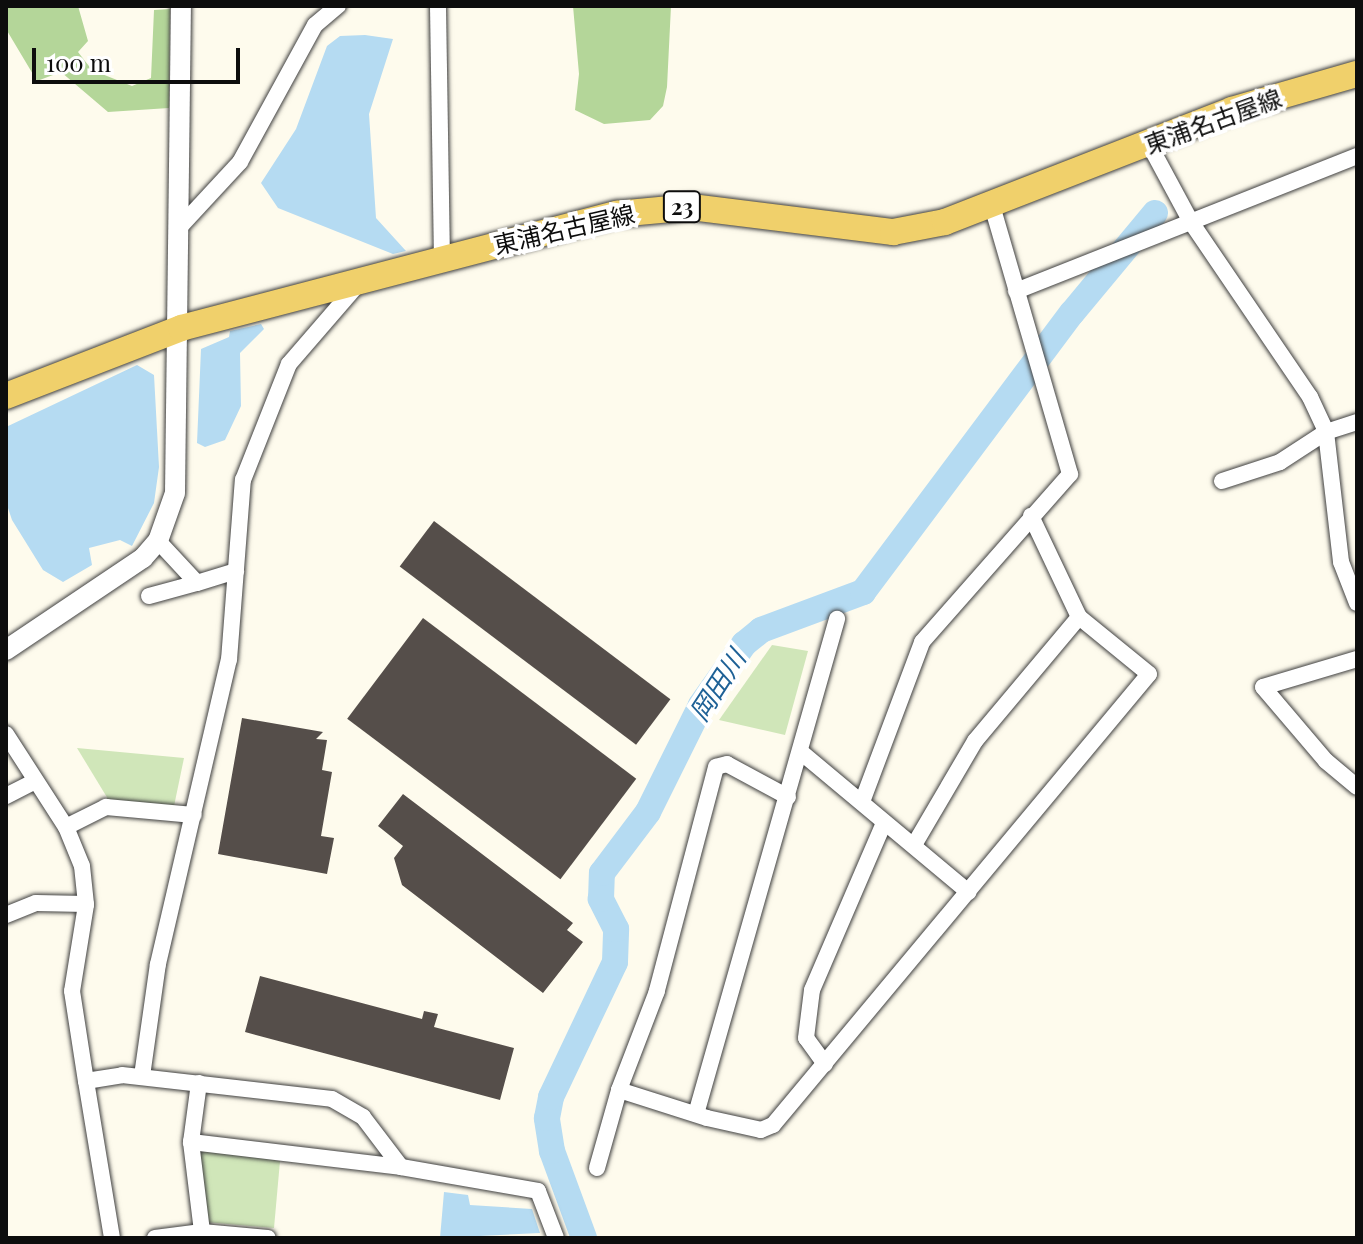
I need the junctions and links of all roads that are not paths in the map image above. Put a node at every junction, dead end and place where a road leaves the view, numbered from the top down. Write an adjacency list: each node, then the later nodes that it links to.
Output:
1 (181, 6): 9 (street)
2 (338, 6): 9 (street)
3 (438, 6): 10 (street)
4 (1357, 74): 5 (main road, 東浦名古屋線 / 23)
5 (1149, 144): 7 (main road, 東浦名古屋線 / 23); 8 (street)
6 (1357, 156): 8 (street)
7 (992, 206): 10 (main road, 東浦名古屋線 / 23); 12 (street)
8 (1191, 222): 12 (street); 16 (street)
9 (178, 229): 13 (street)
10 (442, 258): 11 (main road, 東浦名古屋線 / 23)
11 (364, 278): 13 (main road, 東浦名古屋線 / 23); 20 (street)
12 (1016, 291): 18 (street)
13 (181, 328): 14 (main road, 東浦名古屋線 / 23); 19 (street)
14 (6, 396)
15 (1357, 422): 16 (street)
16 (1326, 432): 17 (street); 23 (street)
17 (1222, 481)
18 (1031, 516): 24 (street); 34 (street)
19 (158, 541): 21 (street); 26 (street)
20 (236, 571): 21 (street); 35 (street)
21 (197, 583): 22 (street)
22 (149, 596)
23 (1357, 603)
24 (1079, 617): 38 (street); 39 (street)
25 (837, 619): 29 (street)
26 (6, 650)
27 (1357, 659): 31 (street)
28 (6, 734): 30 (street)
29 (802, 753): 33 (street); 34 (street)
30 (33, 782): 32 (street); 37 (street)
31 (1357, 787)
32 (6, 796)
33 (788, 797): 46 (street); 47 (street)
34 (862, 802): 36 (street)
35 (194, 815): 37 (street); 43 (street)
36 (884, 823): 38 (street); 42 (street)
37 (66, 827): 40 (street)
38 (914, 845): 39 (street)
39 (968, 892): 42 (street)
40 (86, 904): 41 (street); 44 (street)
41 (6, 915)
42 (825, 1064): 47 (street)
43 (142, 1076): 44 (street); 45 (street)
44 (86, 1081): 52 (street)
45 (199, 1083): 48 (street); 49 (street)
46 (619, 1090): 47 (street); 50 (street)
47 (696, 1114)
48 (191, 1142): 49 (street); 51 (street)
49 (401, 1167): 55 (street)
50 (597, 1168)
51 (202, 1232): 53 (street); 54 (street)
52 (112, 1238)
53 (155, 1238)
54 (268, 1238)
55 (556, 1238)

